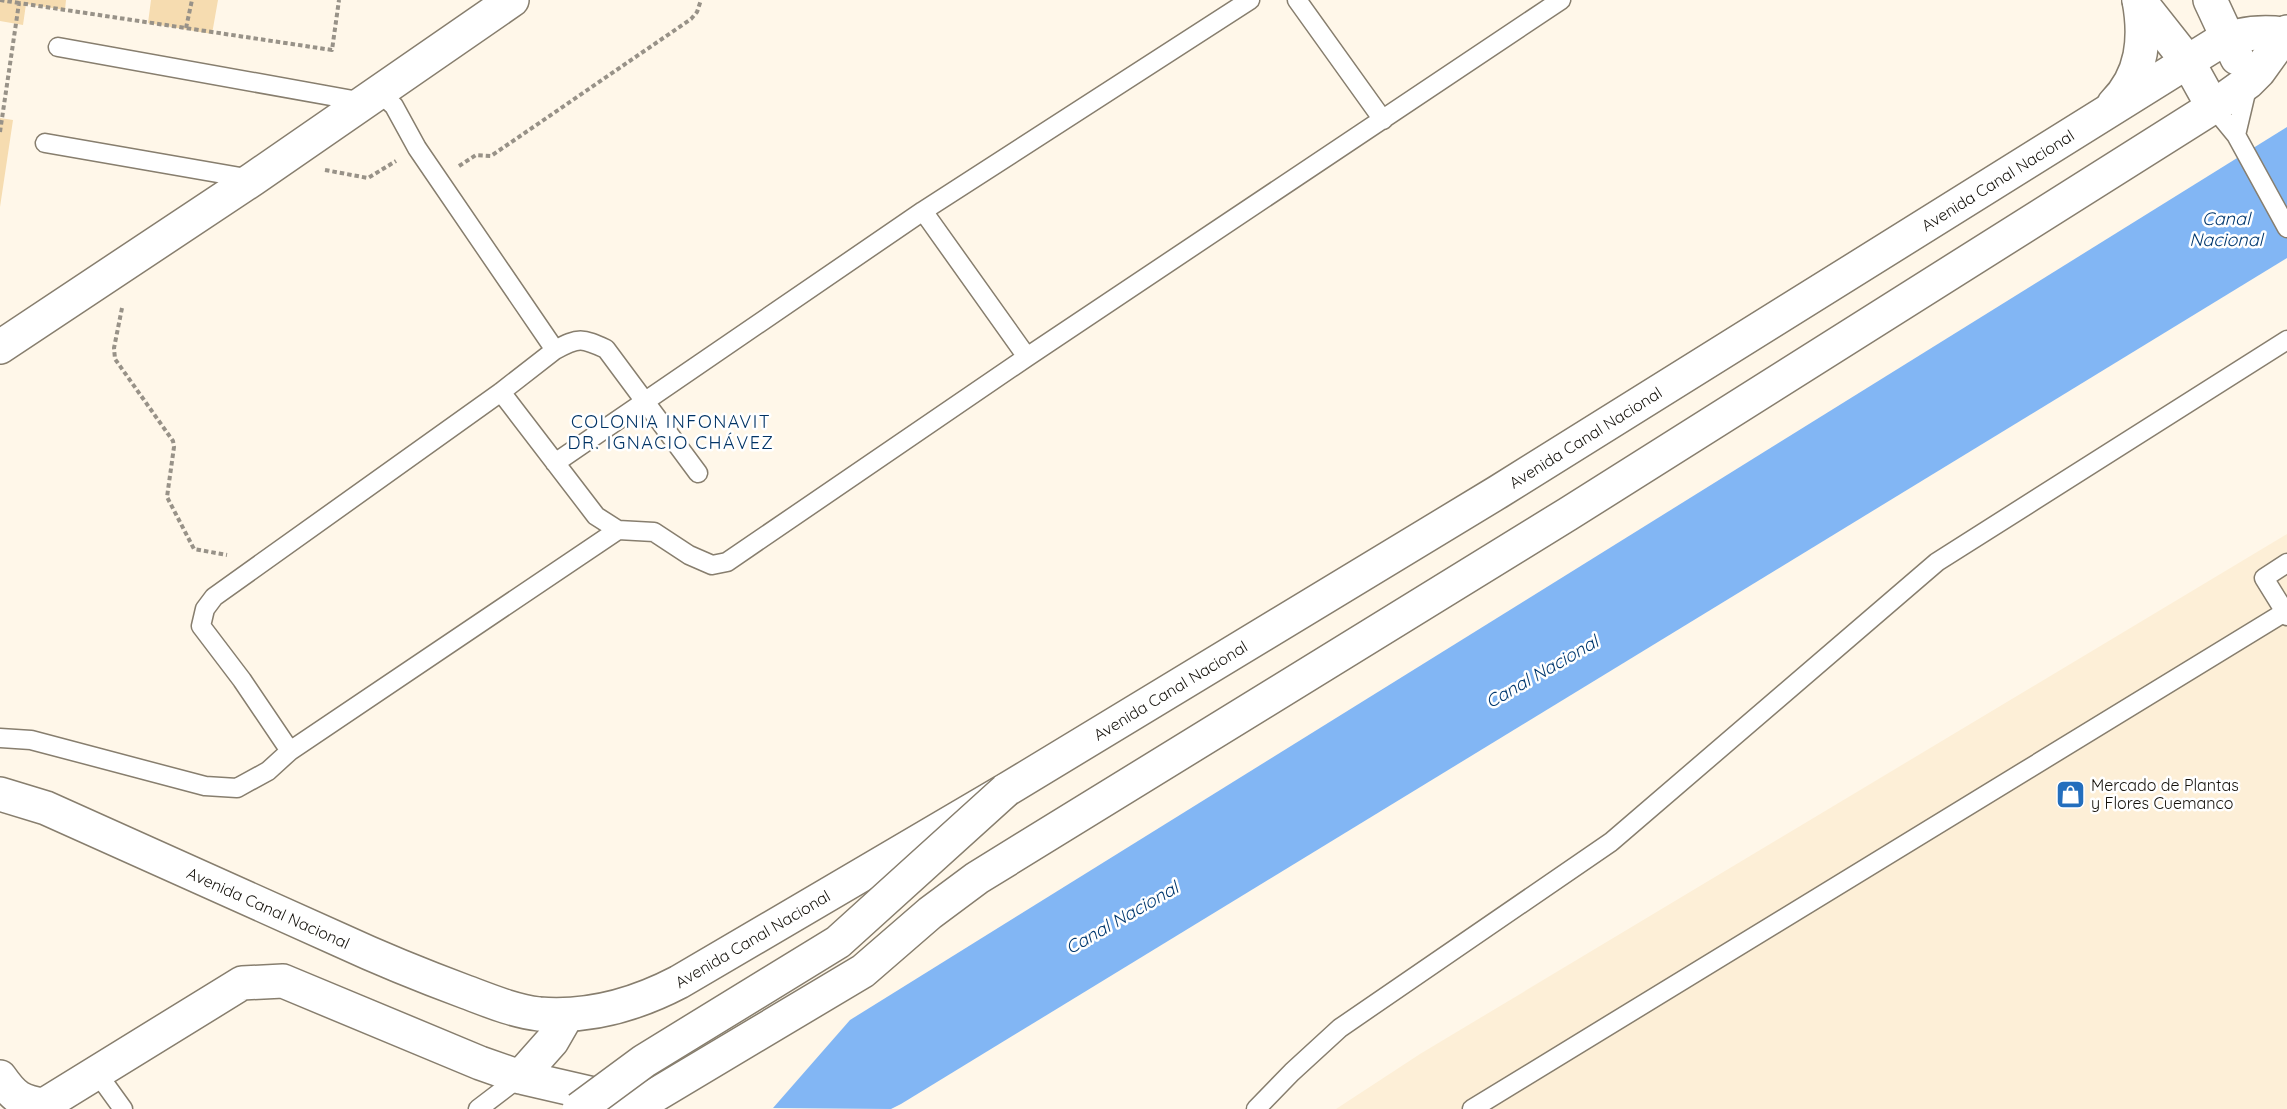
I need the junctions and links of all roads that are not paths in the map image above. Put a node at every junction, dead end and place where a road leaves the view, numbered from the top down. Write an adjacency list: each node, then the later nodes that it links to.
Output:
1 (512, 0): 12 (main road)
2 (1250, 0): 19 (lane)
3 (1297, 0): 15 (lane)
4 (1561, 0): 15 (lane)
5 (2139, 0): 10 (main road); 14 (main road)
6 (2210, 0): 8 (main road)
7 (2286, 33): 8 (main road, Avenida Canal Nacional); 11 (main road, Avenida Canal Nacional)
8 (2228, 38): 10 (main road, Avenida Canal Nacional); 11 (main road)
9 (58, 47): 12 (lane)
10 (2188, 62): 13 (main road); 14 (main road, Avenida Canal Nacional)
11 (2248, 82): 13 (main road, Avenida Canal Nacional); 16 (lane)
12 (372, 97): 18 (main road); 23 (lane)
13 (2213, 107): 16 (lane); 40 (main road, Avenida Canal Nacional)
14 (2104, 114): 34 (main road, Avenida Canal Nacional)
15 (1383, 120): 24 (lane)
16 (2239, 141): 20 (lane)
17 (45, 143): 18 (lane)
18 (254, 179): 22 (main road)
19 (923, 211): 24 (lane); 26 (lane)
20 (2287, 228)
21 (2287, 340): 44 (lane)
22 (0, 346)
23 (555, 350): 25 (lane); 26 (lane)
24 (1027, 357): 29 (lane)
25 (501, 392): 27 (lane); 33 (lane)
26 (645, 400): 27 (lane); 28 (lane)
27 (555, 463): 29 (lane)
28 (698, 473)
29 (618, 530): 33 (lane)
30 (2287, 563): 31 (lane)
31 (2286, 614): 45 (lane)
32 (0, 738): 33 (lane)
33 (290, 751)
34 (1006, 790): 36 (main road, Avenida Canal Nacional); 43 (main road, bridge)
35 (0, 794): 36 (main road, Avenida Canal Nacional)
36 (567, 1015): 39 (main road)
37 (97, 1072): 38 (main road); 39 (main road); 41 (lane)
38 (0, 1077)
39 (520, 1077): 40 (main road); 42 (lane)
40 (635, 1107)
41 (123, 1109)
42 (477, 1109)
43 (579, 1109)
44 (1256, 1109)
45 (1472, 1109)

